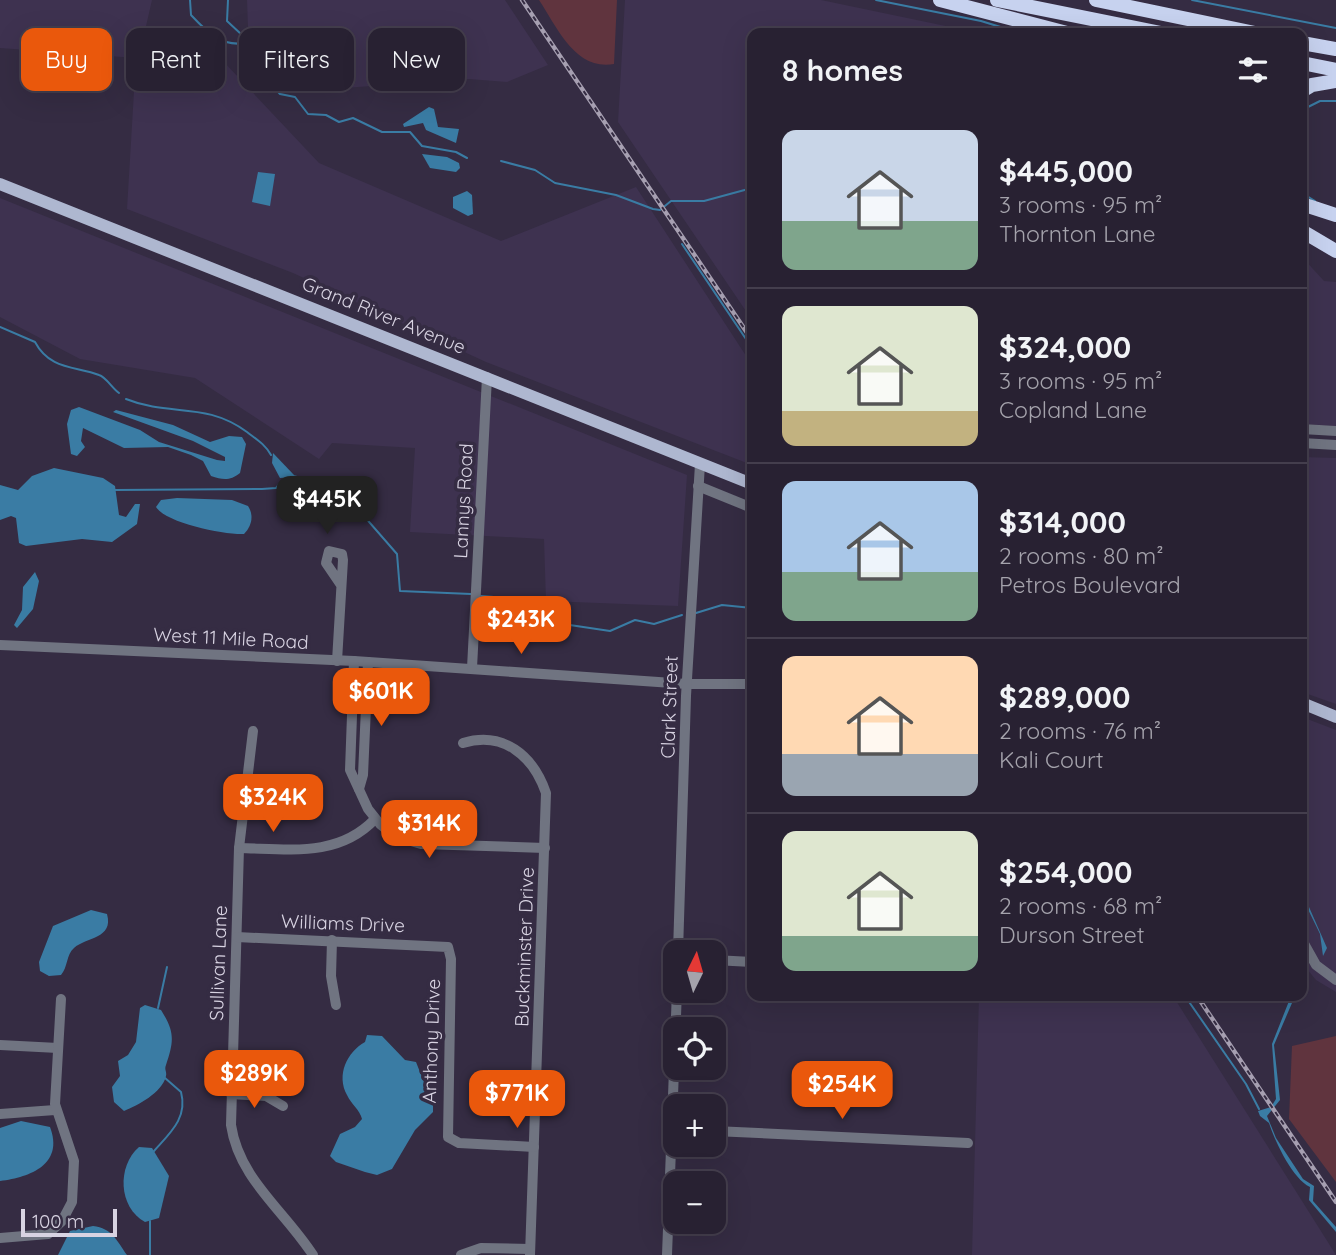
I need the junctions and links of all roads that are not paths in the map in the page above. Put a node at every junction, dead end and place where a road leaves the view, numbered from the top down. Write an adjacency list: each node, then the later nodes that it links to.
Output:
1 (940, 0): 4 (highway)
2 (996, 0): 5 (highway)
3 (1096, 0): 6 (highway)
4 (1048, 28)
5 (1136, 28)
6 (1231, 28)
7 (1307, 44): 8 (highway)
8 (1336, 49)
9 (1307, 64): 10 (highway)
10 (1336, 70)
11 (1336, 81): 12 (highway)
12 (1307, 88)
13 (0, 184): 18 (main road, Grand River Avenue)
14 (1307, 206): 15 (highway)
15 (1336, 215)
16 (1307, 233): 17 (highway)
17 (1336, 251)
18 (487, 377): 23 (main road, Grand River Avenue); 32 (street, Lannys Road)
19 (1307, 429): 20 (street)
20 (1336, 430)
21 (1307, 443): 22 (street)
22 (1336, 445)
23 (700, 464): 24 (main road, Grand River Avenue); 25 (street, Clark Street)
24 (747, 482)
25 (698, 486): 26 (street); 33 (street, Clark Street)
26 (747, 506)
27 (341, 585): 29 (street)
28 (0, 645): 29 (street, West 11 Mile Road)
29 (337, 661): 30 (street, West 11 Mile Road)
30 (354, 661): 31 (street, West 11 Mile Road); 37 (street)
31 (368, 662): 32 (street, West 11 Mile Road); 38 (street)
32 (472, 668): 33 (street, West 11 Mile Road)
33 (687, 684): 34 (street, West 11 Mile Road); 47 (street, Clark Street)
34 (747, 684)
35 (1307, 706): 36 (main road)
36 (1336, 718)
37 (351, 722): 38 (street); 41 (street)
38 (365, 723): 41 (street)
39 (253, 731): 43 (street, Sullivan Lane)
40 (463, 743): 44 (street, Buckminster Drive)
41 (359, 789): 42 (street)
42 (374, 819): 43 (street); 44 (street)
43 (240, 848): 45 (street, Sullivan Lane)
44 (545, 848): 65 (street, Buckminster Drive)
45 (237, 937): 46 (street, Williams Drive); 58 (street, Sullivan Lane)
46 (332, 940): 48 (street, Williams Drive); 55 (street)
47 (678, 940)
48 (448, 947): 65 (street, Anthony Drive)
49 (1307, 949): 52 (street)
50 (726, 961): 51 (street)
51 (747, 962)
52 (1336, 980)
53 (61, 999): 57 (street)
54 (677, 1003): 59 (street)
55 (336, 1005)
56 (0, 1045): 57 (street)
57 (58, 1048): 61 (street)
58 (231, 1094): 60 (street); 69 (street, Sullivan Lane)
59 (674, 1094)
60 (283, 1106)
61 (55, 1111): 62 (street); 67 (street)
62 (0, 1114)
63 (726, 1132): 64 (street)
64 (968, 1143)
65 (534, 1147): 68 (street, Buckminster Drive)
66 (672, 1157): 71 (street)
67 (0, 1238)
68 (530, 1252): 70 (street)
69 (313, 1255)
70 (461, 1255)
71 (667, 1255)

